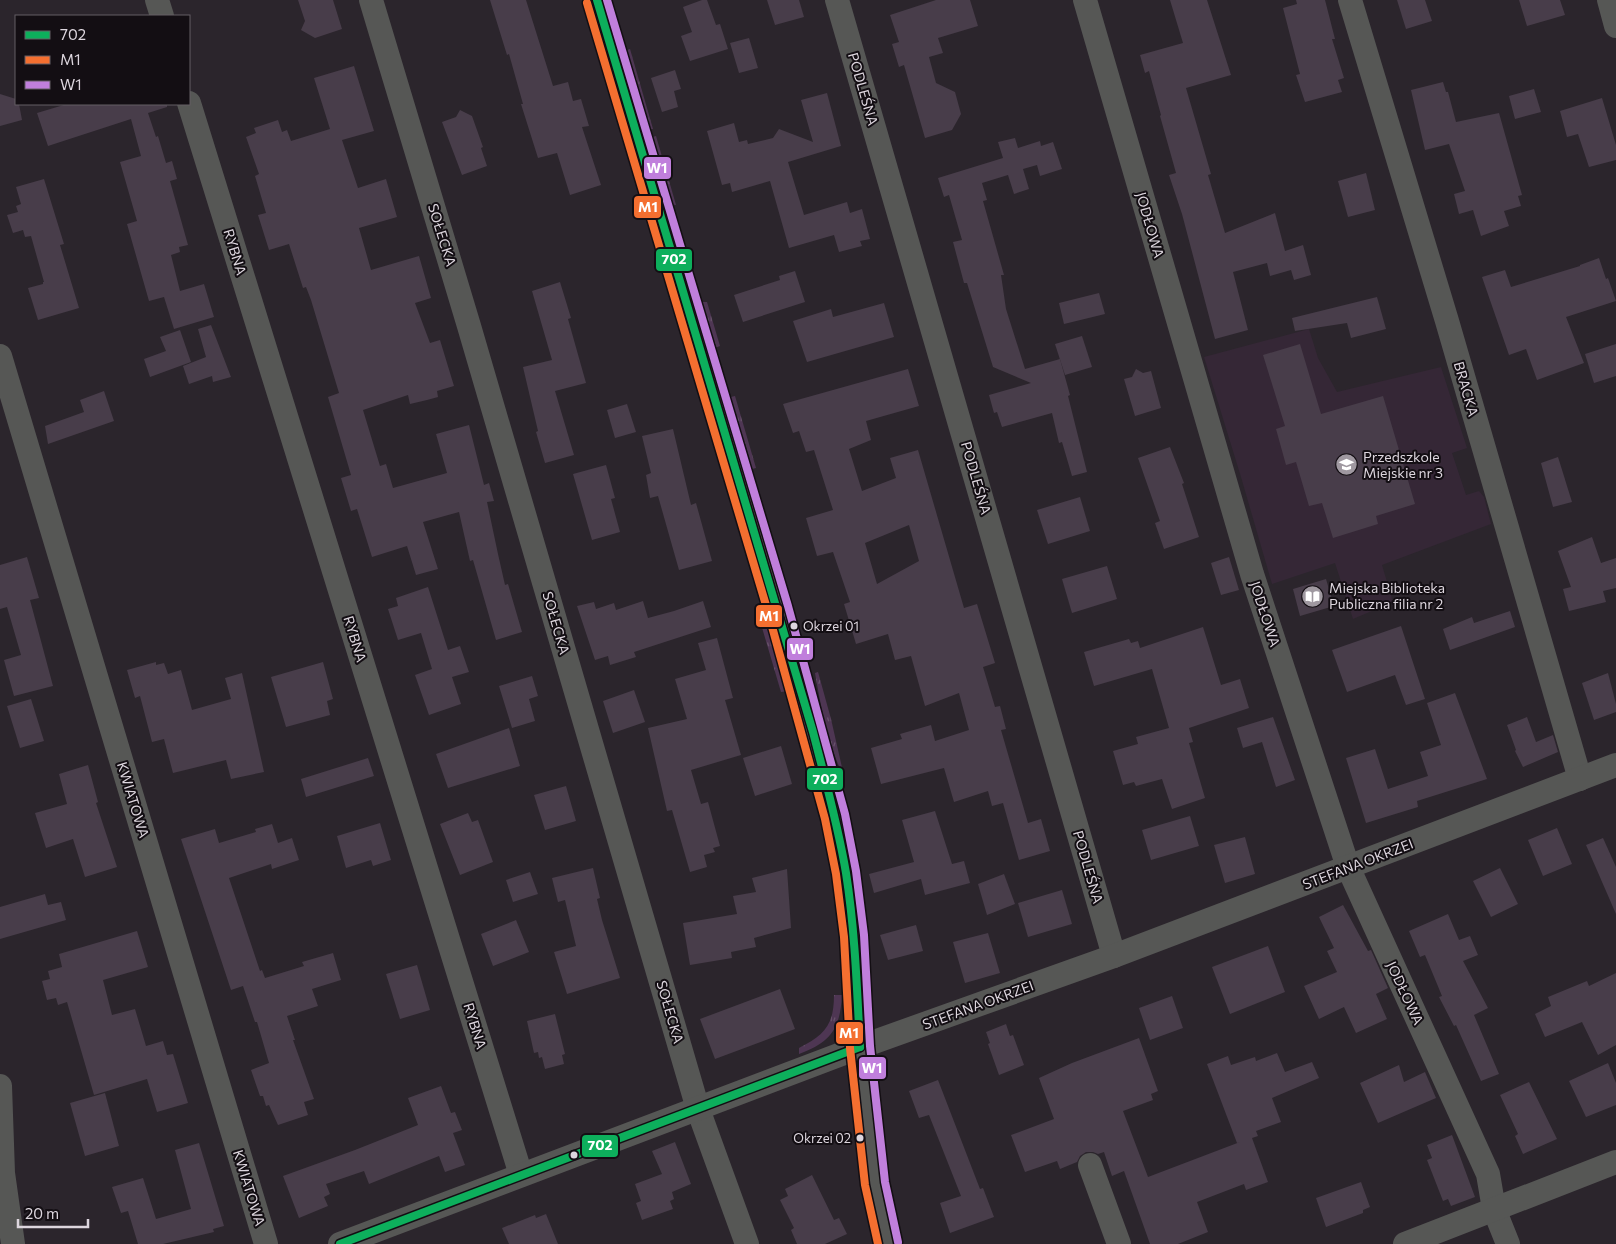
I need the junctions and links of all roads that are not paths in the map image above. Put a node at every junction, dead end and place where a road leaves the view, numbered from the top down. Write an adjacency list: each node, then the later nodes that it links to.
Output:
1 (157, 0): 8 (street)
2 (371, 0): 18 (street, SOŁECKA)
3 (597, 0): 16 (street)
4 (837, 0): 15 (street, PODLEŚNA)
5 (1085, 0): 14 (street, JODŁOWA)
6 (1350, 0): 13 (street, BRACKA)
7 (1608, 0): 9 (street)
8 (162, 15)
9 (1616, 26)
10 (190, 105): 21 (street, RYBNA)
11 (0, 356): 24 (street, KWIATOWA)
12 (1616, 765): 13 (street, STEFANA OKRZEI)
13 (1580, 779): 14 (street, STEFANA OKRZEI)
14 (1348, 867): 15 (street, STEFANA OKRZEI); 22 (street, JODŁOWA)
15 (1114, 956): 16 (street, STEFANA OKRZEI)
16 (860, 1047): 18 (street, STEFANA OKRZEI); 27 (street)
17 (0, 1086): 23 (street)
18 (698, 1108): 21 (street, STEFANA OKRZEI); 26 (street, SOŁECKA)
19 (1616, 1162): 22 (street)
20 (1090, 1165): 28 (street)
21 (521, 1175): 25 (street, STEFANA OKRZEI)
22 (1494, 1209): 29 (street); 30 (street, JODŁOWA)
23 (13, 1244)
24 (266, 1244)
25 (340, 1244)
26 (748, 1244)
27 (888, 1244)
28 (1119, 1244)
29 (1405, 1244)
30 (1508, 1244)

